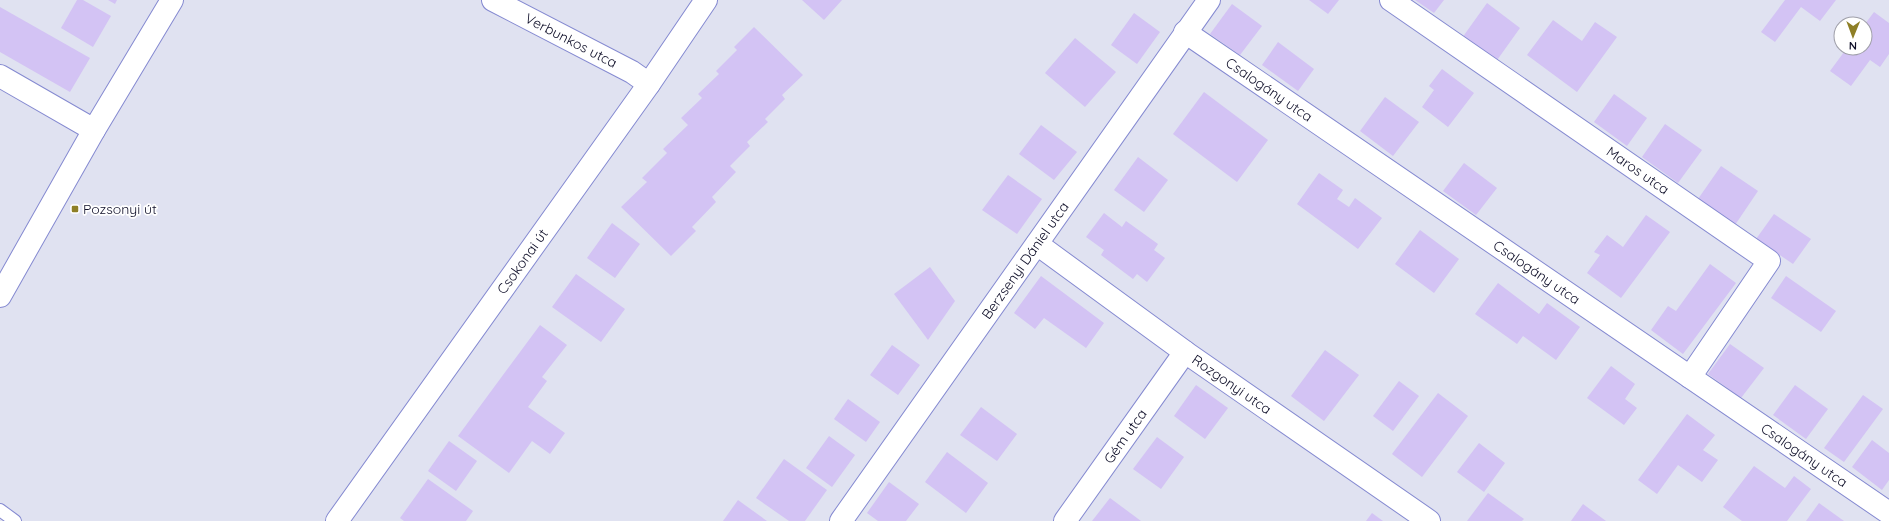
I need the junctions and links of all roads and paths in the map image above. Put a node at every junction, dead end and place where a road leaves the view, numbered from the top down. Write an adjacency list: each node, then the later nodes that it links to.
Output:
1 (172, 0): 9 (street)
2 (493, 0): 8 (street, Verbunkos utca)
3 (706, 0): 8 (street, Csokonai út)
4 (1209, 0): 6 (street, Berzsenyi Dániel utca)
5 (1391, 0): 13 (street, Maros utca)
6 (1185, 32): 10 (street, Berzsenyi Dániel utca); 13 (street, Csalogány utca)
7 (0, 76): 9 (street)
8 (649, 84): 17 (street, Csokonai út)
9 (94, 130): 11 (street)
10 (1037, 244): 12 (street, Rozgonyi utca); 18 (street, Berzsenyi Dániel utca)
11 (0, 296)
12 (1185, 352): 19 (street, Gém utca); 20 (street, Rozgonyi utca)
13 (1690, 378): 15 (street, Csalogány utca)
14 (0, 510): 16 (lane)
15 (1889, 513)
16 (15, 521)
17 (337, 521)
18 (840, 521)
19 (1065, 521)
20 (1429, 521)

